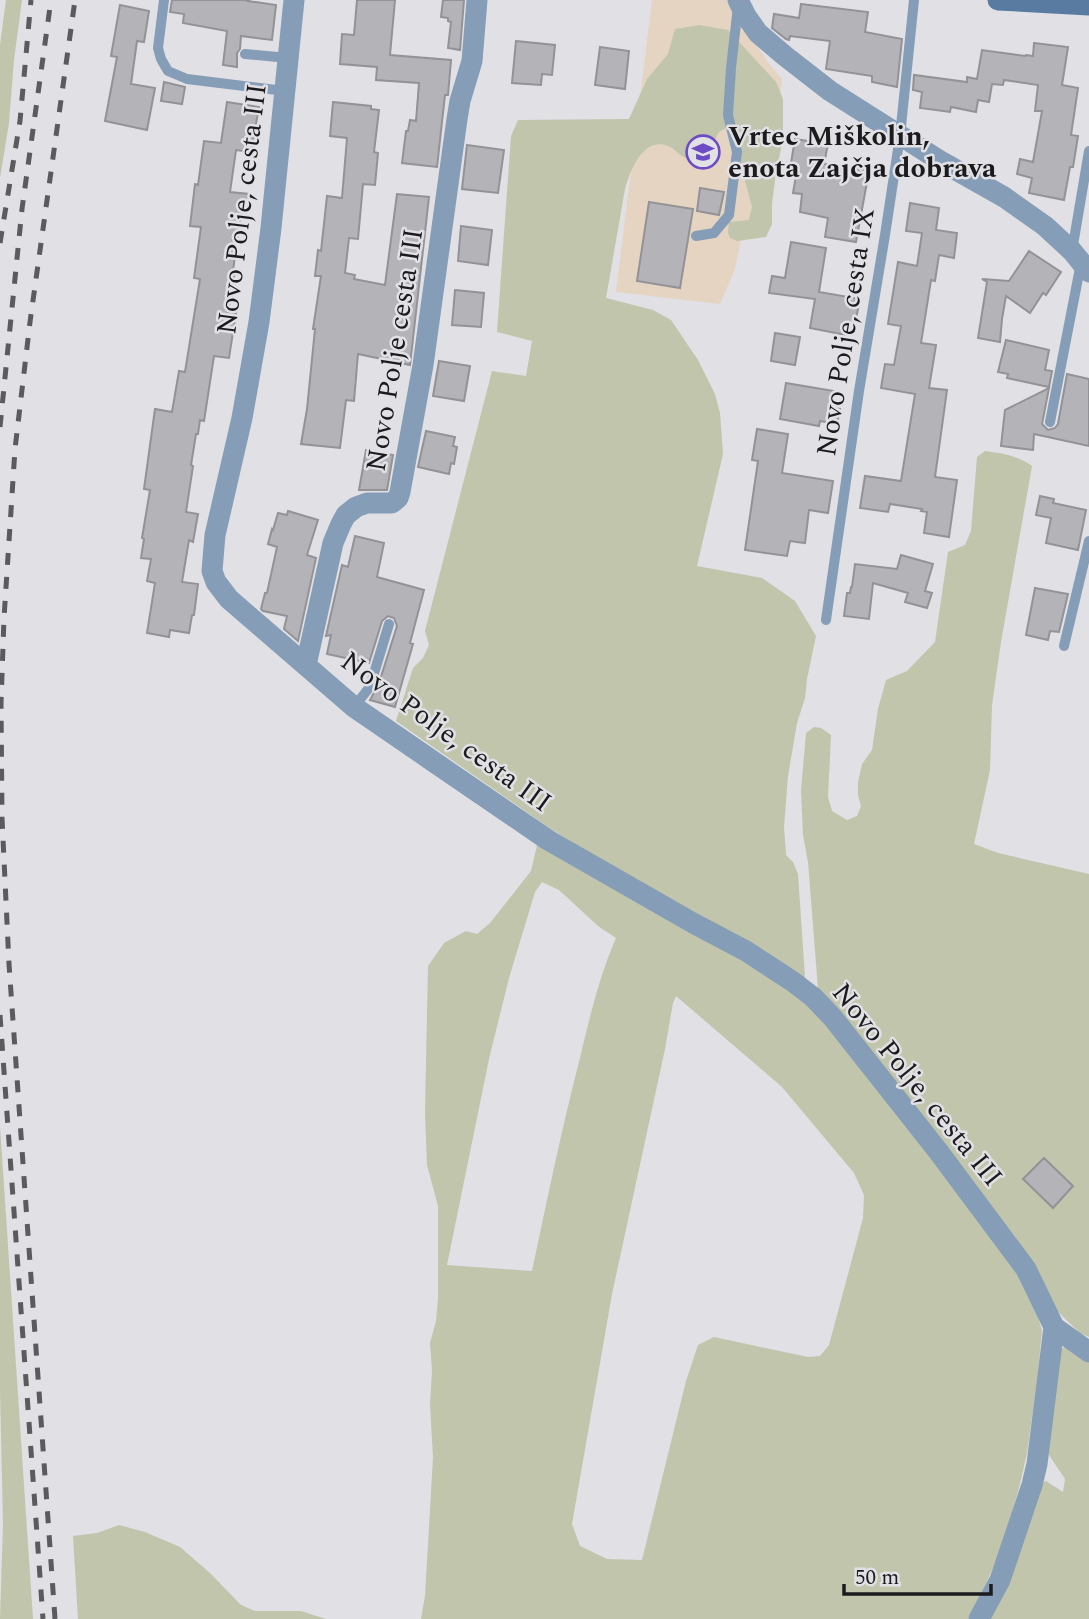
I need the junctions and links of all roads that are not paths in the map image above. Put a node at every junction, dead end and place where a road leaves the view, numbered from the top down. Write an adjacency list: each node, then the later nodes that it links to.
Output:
1 (164, 0): 10 (lane)
2 (294, 0): 9 (street, Novo Polje, cesta III)
3 (477, 0): 20 (street, Novo Polje cesta III)
4 (914, 0): 11 (lane, Novo Polje, cesta IX)
5 (998, 0): 7 (main road)
6 (738, 1): 11 (street); 13 (lane)
7 (1089, 5)
8 (245, 54): 9 (lane)
9 (288, 58): 10 (street, Novo Polje, cesta III)
10 (285, 91): 20 (street, Novo Polje, cesta III)
11 (900, 136): 14 (street); 17 (lane, Novo Polje, cesta IX)
12 (1089, 151): 14 (lane)
13 (696, 236)
14 (1081, 262): 15 (lane)
15 (1050, 422)
16 (1089, 541): 19 (lane)
17 (826, 620)
18 (389, 624): 21 (lane)
19 (1064, 646)
20 (306, 665): 21 (street, Novo Polje, cesta III)
21 (354, 707): 22 (street, Novo Polje, cesta III)
22 (1055, 1327): 23 (street); 24 (street)
23 (1089, 1352)
24 (979, 1619)

